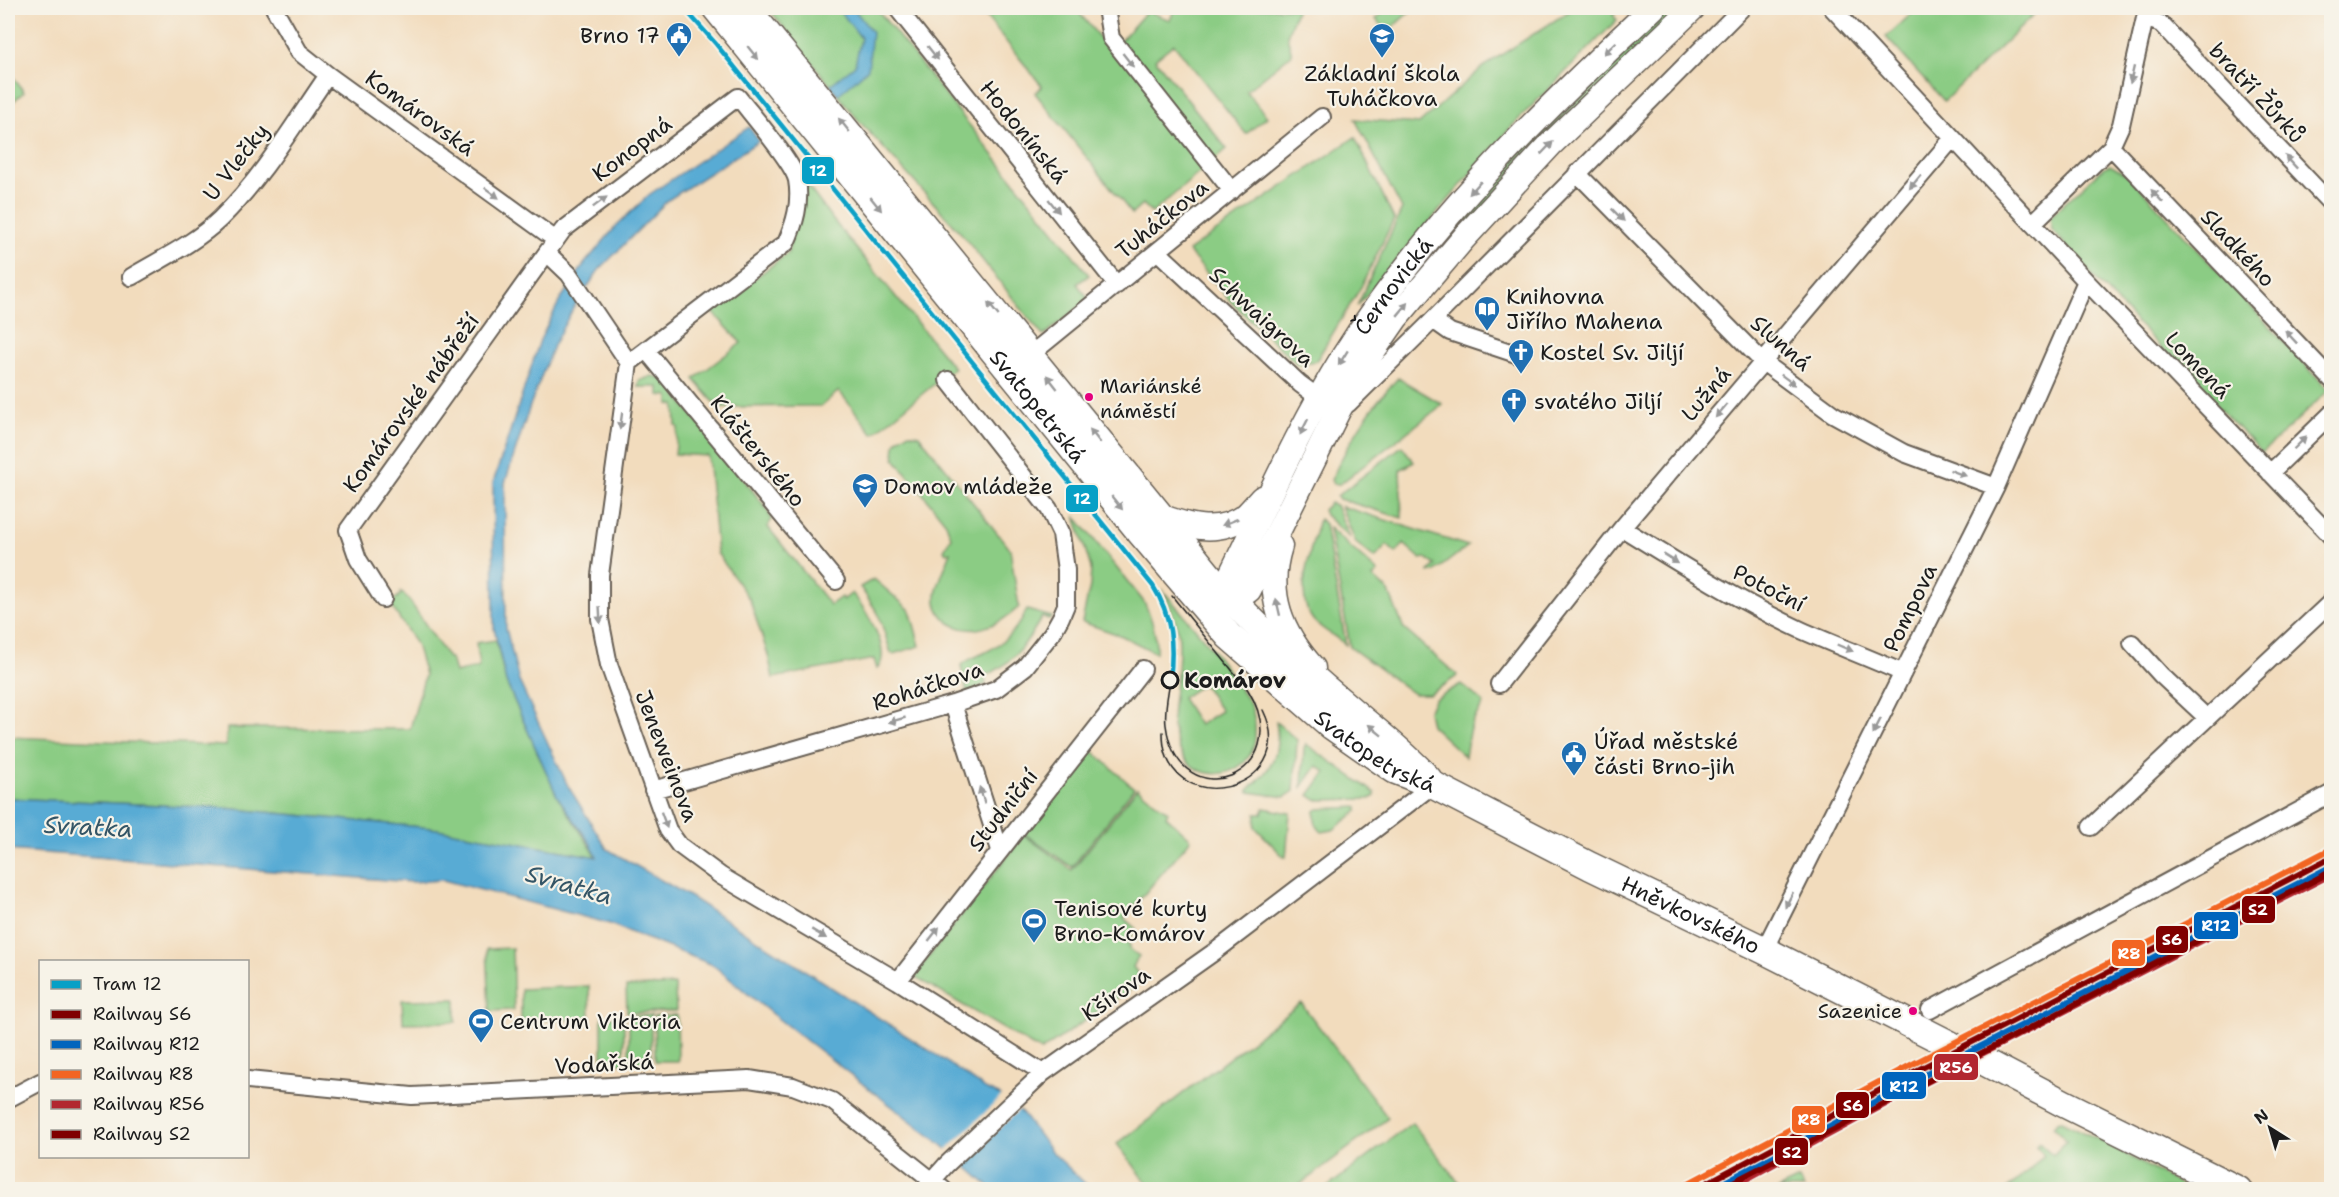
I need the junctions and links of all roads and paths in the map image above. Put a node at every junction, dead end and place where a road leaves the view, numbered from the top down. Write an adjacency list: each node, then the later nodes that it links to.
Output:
1 (274, 8): 10 (street, Komárovská)
2 (716, 8): 43 (main road, Svatopetrská, one-way to 43)
3 (746, 8): 25 (main road, Svatopetrská, one-way to 3)
4 (897, 8): 22 (street, Hodonínská, one-way to 22)
5 (1106, 8): 15 (street, one-way to 15)
6 (1653, 8): 31 (main road, Černovická, one-way to 31)
7 (1693, 8): 31 (main road, Černovická, one-way to 7)
8 (1742, 8): 14 (street, Černovická)
9 (1832, 8): 12 (street, Lomená)
10 (328, 75): 18 (street, Komárovská, one-way to 18); 20 (street, U Vlečky)
11 (1322, 117): 15 (street, Tuháčkova)
12 (1953, 138): 17 (street, Lomená); 27 (street, Lužná, one-way to 27)
13 (2111, 147): 16 (street, bratří Žůrků, one-way to 13); 17 (street); 30 (street, Sladkého, one-way to 13)
14 (1577, 173): 23 (street, Černovická); 27 (street, Slunná, one-way to 27)
15 (1232, 191): 19 (street, Tuháčkova)
16 (2331, 205)
17 (2033, 223): 21 (street, Lomená)
18 (551, 246): 24 (street, Konopná, one-way to 24); 28 (street); 41 (street, Komárovské nábřeží)
19 (1158, 252): 22 (street, Tuháčkova); 31 (street, Schwaigrova)
20 (131, 277)
21 (2086, 281): 33 (street, Lomená); 35 (street, Pompova)
22 (1117, 285): 25 (street, Tuháčkova)
23 (1433, 321): 26 (street); 31 (street, Černovická)
24 (646, 350): 28 (street); 40 (street, Klášterského)
25 (1030, 355): 37 (main road, Svatopetrská, one-way to 25)
26 (1519, 355)
27 (1763, 362): 35 (street, Slunná, one-way to 35); 38 (street, Lužná, one-way to 38)
28 (629, 363): 52 (street, Jeneweinova, one-way to 52)
29 (948, 380): 48 (street, Roháčkova)
30 (2331, 380)
31 (1328, 405): 34 (main road, Černovická, one-way to 34); 36 (main road, Černovická)
32 (2331, 413): 33 (street, one-way to 32)
33 (2270, 473): 39 (street, Lomená)
34 (1274, 486): 37 (main road, one-way to 37); 43 (main road, Černovická)
35 (1996, 487): 46 (street, Pompova)
36 (1298, 492): 43 (main road); 49 (main road, one-way to 36)
37 (1157, 515): 43 (main road, Svatopetrská)
38 (1622, 528): 46 (street, Potoční, one-way to 46); 47 (street, Lužná)
39 (2331, 537)
40 (836, 581)
41 (383, 599)
42 (2331, 601): 50 (street)
43 (1219, 606): 49 (main road, Svatopetrská); 51 (main road, Svatopetrská)
44 (2132, 642): 50 (street)
45 (1143, 669): 55 (street, Studniční)
46 (1903, 673): 56 (street, Pompova, one-way to 56)
47 (1500, 684)
48 (953, 704): 52 (street, Roháčkova, one-way to 52); 55 (street, one-way to 48)
49 (1346, 706): 51 (main road, Svatopetrská, one-way to 49)
50 (2207, 718): 54 (street)
51 (1433, 784): 56 (main road, Hněvkovského); 61 (street, Kšírova)
52 (653, 790): 57 (street, Jeneweinova, one-way to 57)
53 (2331, 793): 58 (street)
54 (2091, 827)
55 (1000, 850): 57 (street, Studniční, one-way to 55)
56 (1764, 951): 59 (main road, Hněvkovského)
57 (898, 981): 61 (street, Jeneweinova)
58 (1930, 1010)
59 (1950, 1045)
60 (1983, 1061): 66 (main road)
61 (1043, 1073): 65 (street, Kšírova)
62 (249, 1080): 65 (street, Vodařská)
63 (39, 1083): 64 (street)
64 (8, 1099)
65 (933, 1186)
66 (2238, 1190)

